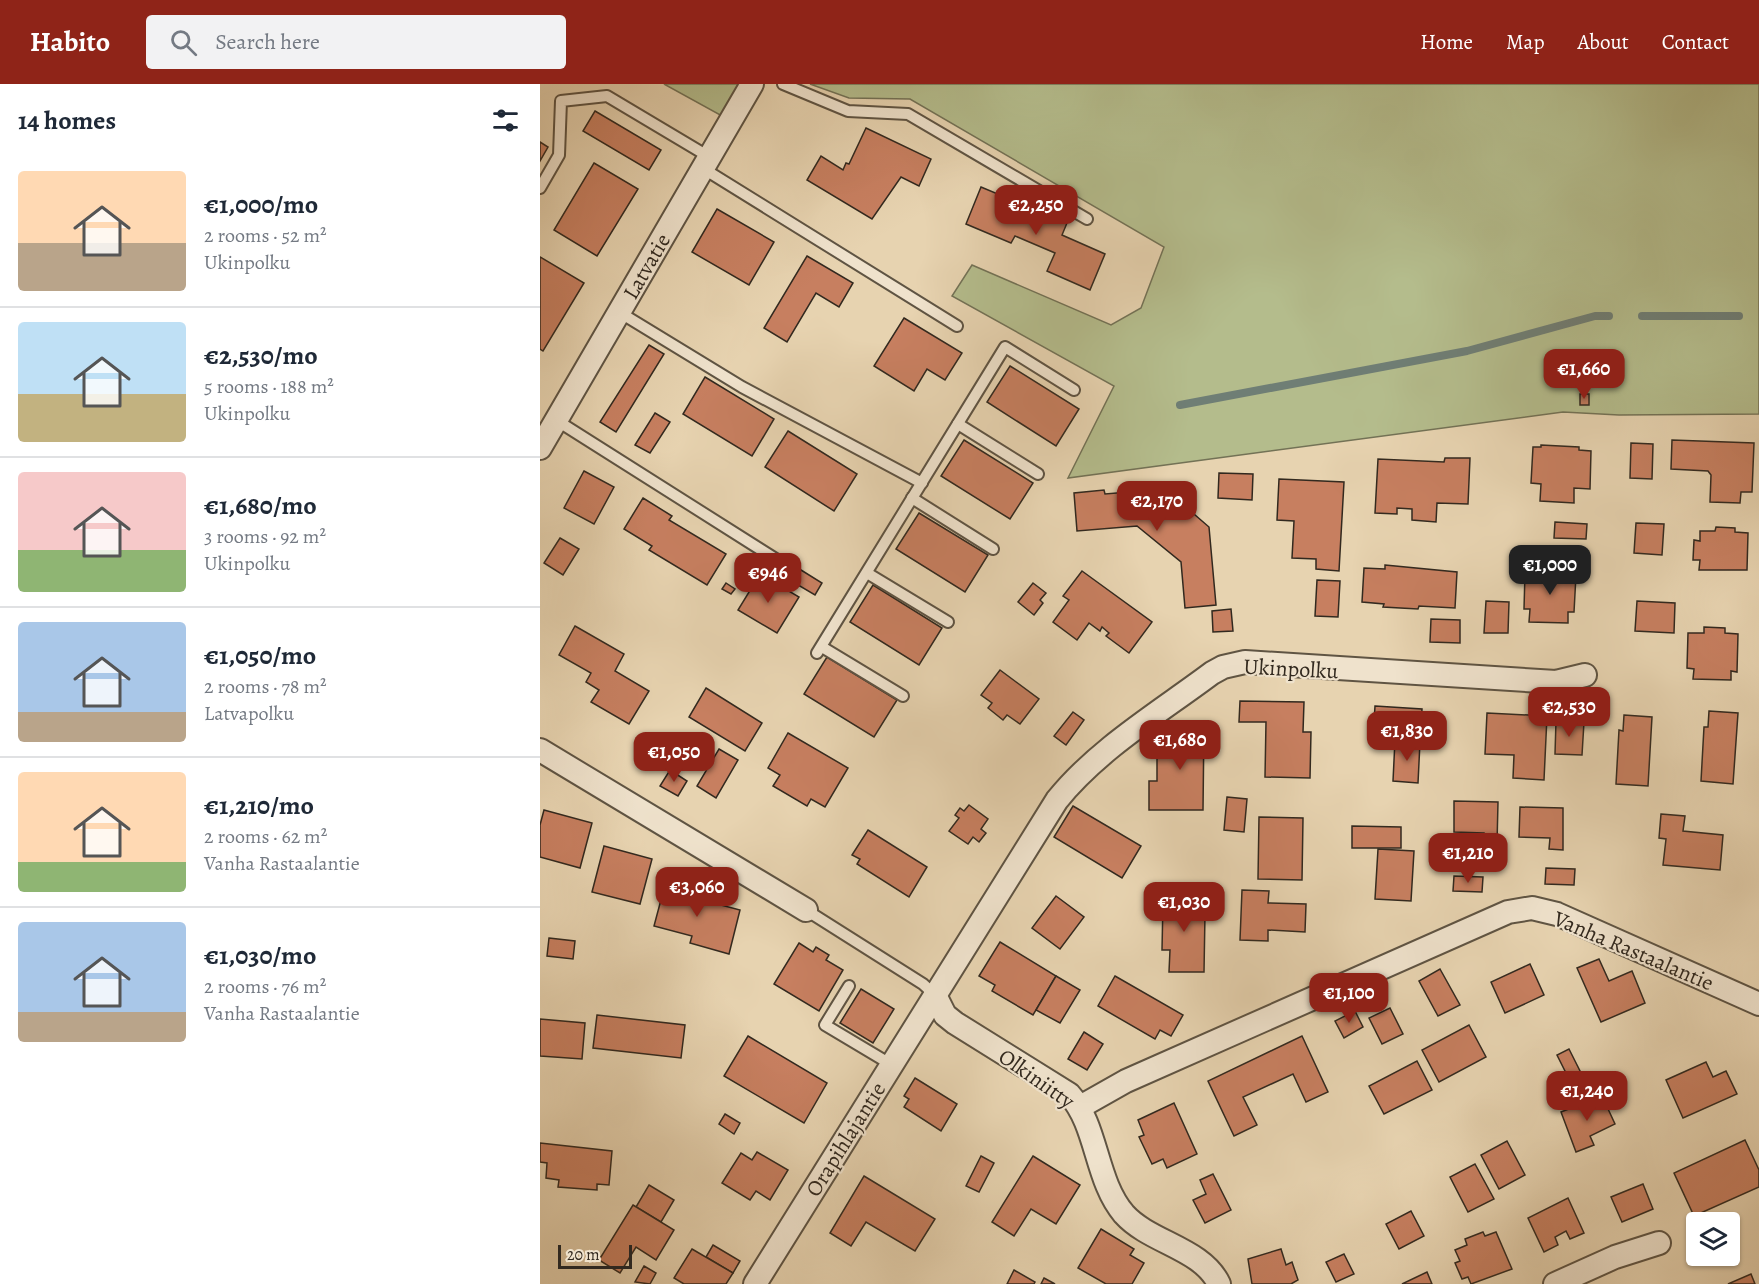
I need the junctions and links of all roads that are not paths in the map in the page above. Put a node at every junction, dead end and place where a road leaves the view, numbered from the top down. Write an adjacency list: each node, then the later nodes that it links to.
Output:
1 (752, 84): 3 (street, Latvatie)
2 (783, 84): 5 (lane)
3 (708, 164): 4 (lane); 6 (street, Latvatie); 7 (lane)
4 (540, 188)
5 (1087, 219)
6 (619, 312): 9 (street, Latvatie); 13 (lane)
7 (957, 326)
8 (1074, 390): 10 (lane)
9 (556, 420): 11 (street, Latvatie); 16 (lane)
10 (958, 424): 12 (lane); 13 (lane)
11 (540, 448)
12 (1038, 474)
13 (922, 483): 14 (lane)
14 (912, 498): 15 (lane); 17 (lane)
15 (993, 549)
16 (782, 563)
17 (867, 573): 18 (lane); 20 (lane)
18 (948, 622)
19 (1585, 675): 24 (street, Ukinpolku)
20 (903, 696)
21 (540, 750): 22 (street)
22 (806, 910): 24 (lane, Olkiniitty)
23 (849, 986): 26 (lane)
24 (935, 995): 26 (street, Orapihlajantie); 27 (street, Olkiniitty)
25 (1759, 1004): 27 (street, Vanha Rastaalantie)
26 (892, 1065): 29 (street, Orapihlajantie)
27 (1080, 1107): 30 (street, Olkiniitty)
28 (1659, 1243): 31 (street)
29 (755, 1284)
30 (1219, 1284)
31 (1555, 1284)

